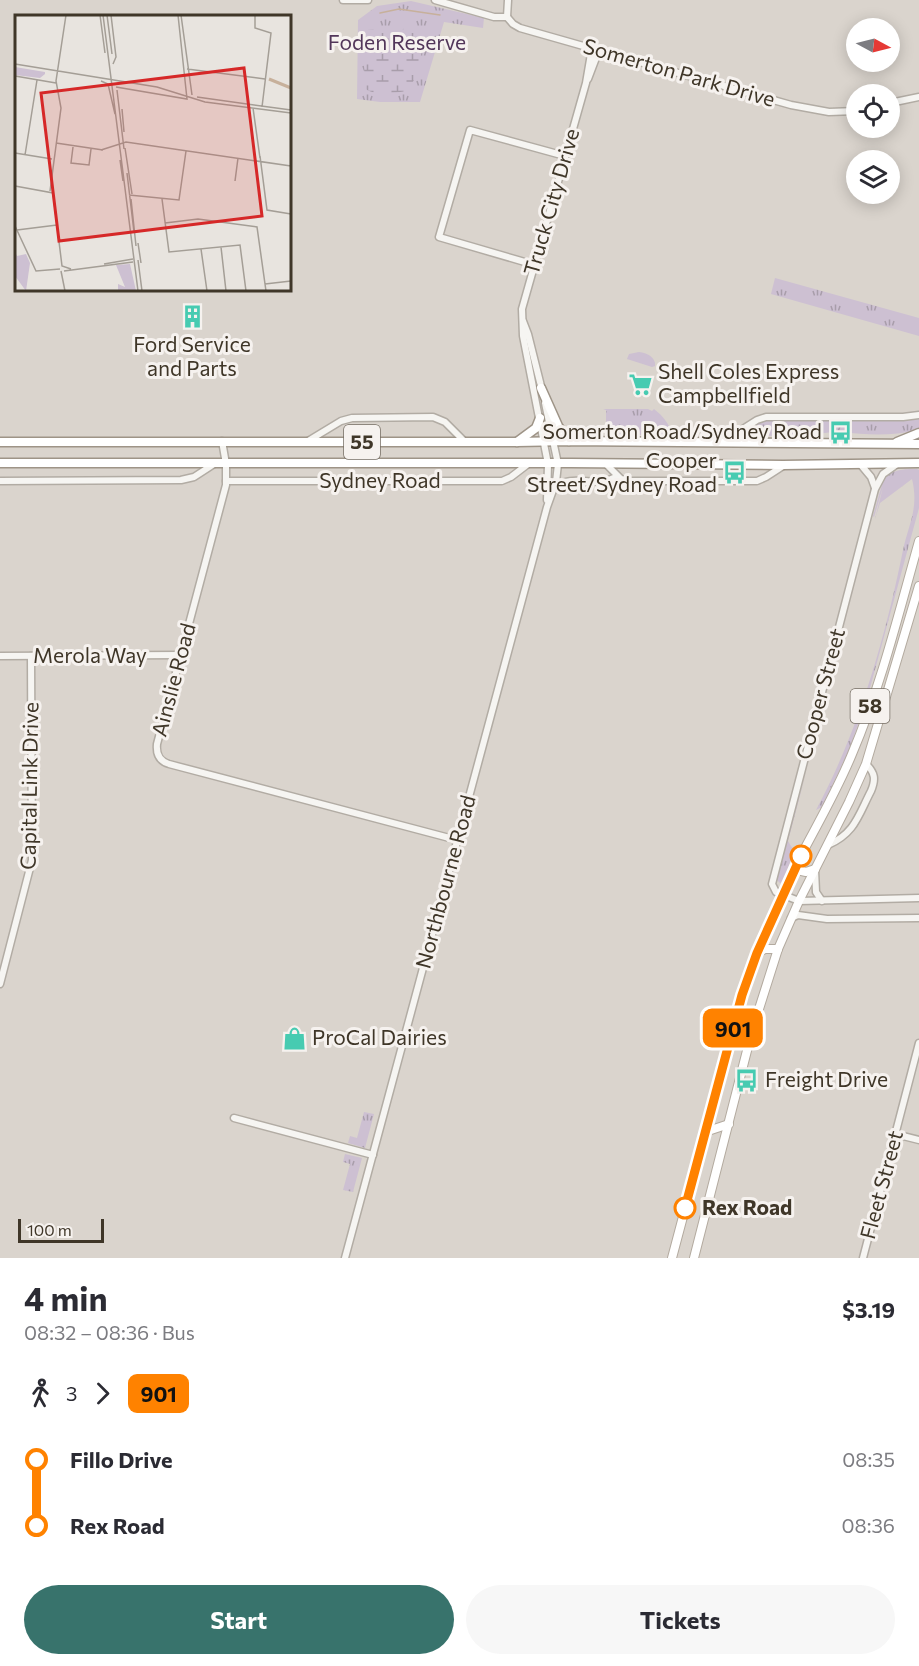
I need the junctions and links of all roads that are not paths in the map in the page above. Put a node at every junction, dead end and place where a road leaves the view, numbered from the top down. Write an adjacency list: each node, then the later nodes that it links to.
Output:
1 (343, 0): 2 (street)
2 (368, 0)
3 (435, 0): 5 (street)
4 (508, 0): 5 (street)
5 (507, 17): 6 (street, Somerton Park Drive)
6 (596, 49): 9 (street, Somerton Park Drive); 10 (street, Truck City Drive)
7 (919, 97): 8 (street)
8 (900, 102)
9 (846, 111)
10 (565, 156): 11 (street, Truck City Drive); 11 (street)
11 (535, 265): 12 (street, Truck City Drive)
12 (523, 321): 13 (street, Truck City Drive); 15 (street, Truck City Drive)
13 (541, 388): 20 (highway); 24 (street, Truck City Drive)
14 (919, 415): 21 (street)
15 (540, 418): 23 (highway); 24 (street, Truck City Drive)
16 (919, 433): 25 (highway)
17 (0, 441): 18 (highway, Sydney Road / 55)
18 (222, 441): 19 (highway, Sydney Road / 55); 29 (street, Ainslie Road)
19 (307, 441): 22 (highway, Sydney Road / 55); 22 (street, Sydney Road)
20 (569, 441): 21 (highway, Sydney Road / 55); 24 (highway, Sydney Road / 55)
21 (724, 441): 25 (highway, Sydney Road / 55)
22 (465, 442): 23 (highway, Sydney Road / 55)
23 (517, 442): 24 (highway, Sydney Road / 55)
24 (548, 442): 31 (street, Truck City Drive)
25 (894, 444): 26 (highway, Sydney Road / 55)
26 (919, 444)
27 (0, 463): 28 (highway, Sydney Road / 55)
28 (214, 464): 29 (highway, Sydney Road / 55); 38 (street, Sydney Road)
29 (226, 464): 30 (highway, Sydney Road / 55); 39 (street, Ainslie Road)
30 (528, 464): 31 (highway, Sydney Road / 55); 39 (street, Sydney Road)
31 (553, 464): 32 (highway, Sydney Road / 55); 40 (street, Northbourne Road); 42 (street, Northbourne Road)
32 (606, 464): 34 (highway, Sydney Road / 55); 37 (street)
33 (898, 464): 35 (highway, Sydney Road / 55); 36 (highway, Sydney Road / 55); 41 (street, Cooper Street)
34 (783, 465): 35 (highway, Sydney Road / 55); 37 (street)
35 (861, 465): 41 (street)
36 (917, 465)
37 (617, 476): 40 (street)
38 (0, 481)
39 (226, 481): 48 (street, Ainslie Road)
40 (554, 487): 42 (street, Northbourne Road)
41 (875, 489): 57 (street, Cooper Street)
42 (547, 507): 53 (street, Northbourne Road)
43 (919, 541): 44 (main road, Cooper Street / 58)
44 (906, 586): 45 (main road); 50 (main road, Cooper Street / 58)
45 (919, 588): 49 (main road, 58)
46 (0, 656): 47 (street, Merola Way)
47 (31, 656): 48 (street, Merola Way); 65 (street, Capital Link Drive)
48 (181, 656): 53 (street, Ainslie Road)
49 (875, 736): 50 (main road); 51 (main road, 58)
50 (859, 737): 52 (main road, Cooper Street / 58)
51 (866, 764): 52 (main road); 54 (main road, 58); 54 (street)
52 (845, 770): 55 (main road, Cooper Street / 58)
53 (457, 840): 72 (street, Northbourne Road)
54 (828, 845): 56 (main road, 58)
55 (795, 867): 56 (main road); 57 (main road, Cooper Street / 58)
56 (815, 869): 59 (main road, 58); 60 (street)
57 (782, 895): 59 (street); 64 (main road, Cooper Street / 58)
58 (919, 898): 60 (street)
59 (799, 900): 60 (street); 61 (main road, 58)
60 (822, 901)
61 (791, 918): 62 (street); 63 (main road, 58)
62 (919, 918)
63 (777, 949): 64 (main road); 68 (main road, 58)
64 (757, 953): 69 (main road, Cooper Street / 58)
65 (0, 984)
66 (919, 1043): 70 (street, Fleet Street)
67 (234, 1118): 72 (street)
68 (729, 1124): 69 (main road); 75 (main road, 58)
69 (705, 1132): 74 (main road, Cooper Street / 58)
70 (895, 1134): 71 (street); 76 (street, Fleet Street)
71 (919, 1140)
72 (373, 1155): 73 (street, Northbourne Road)
73 (345, 1258)
74 (672, 1258)
75 (694, 1258)
76 (862, 1258)

